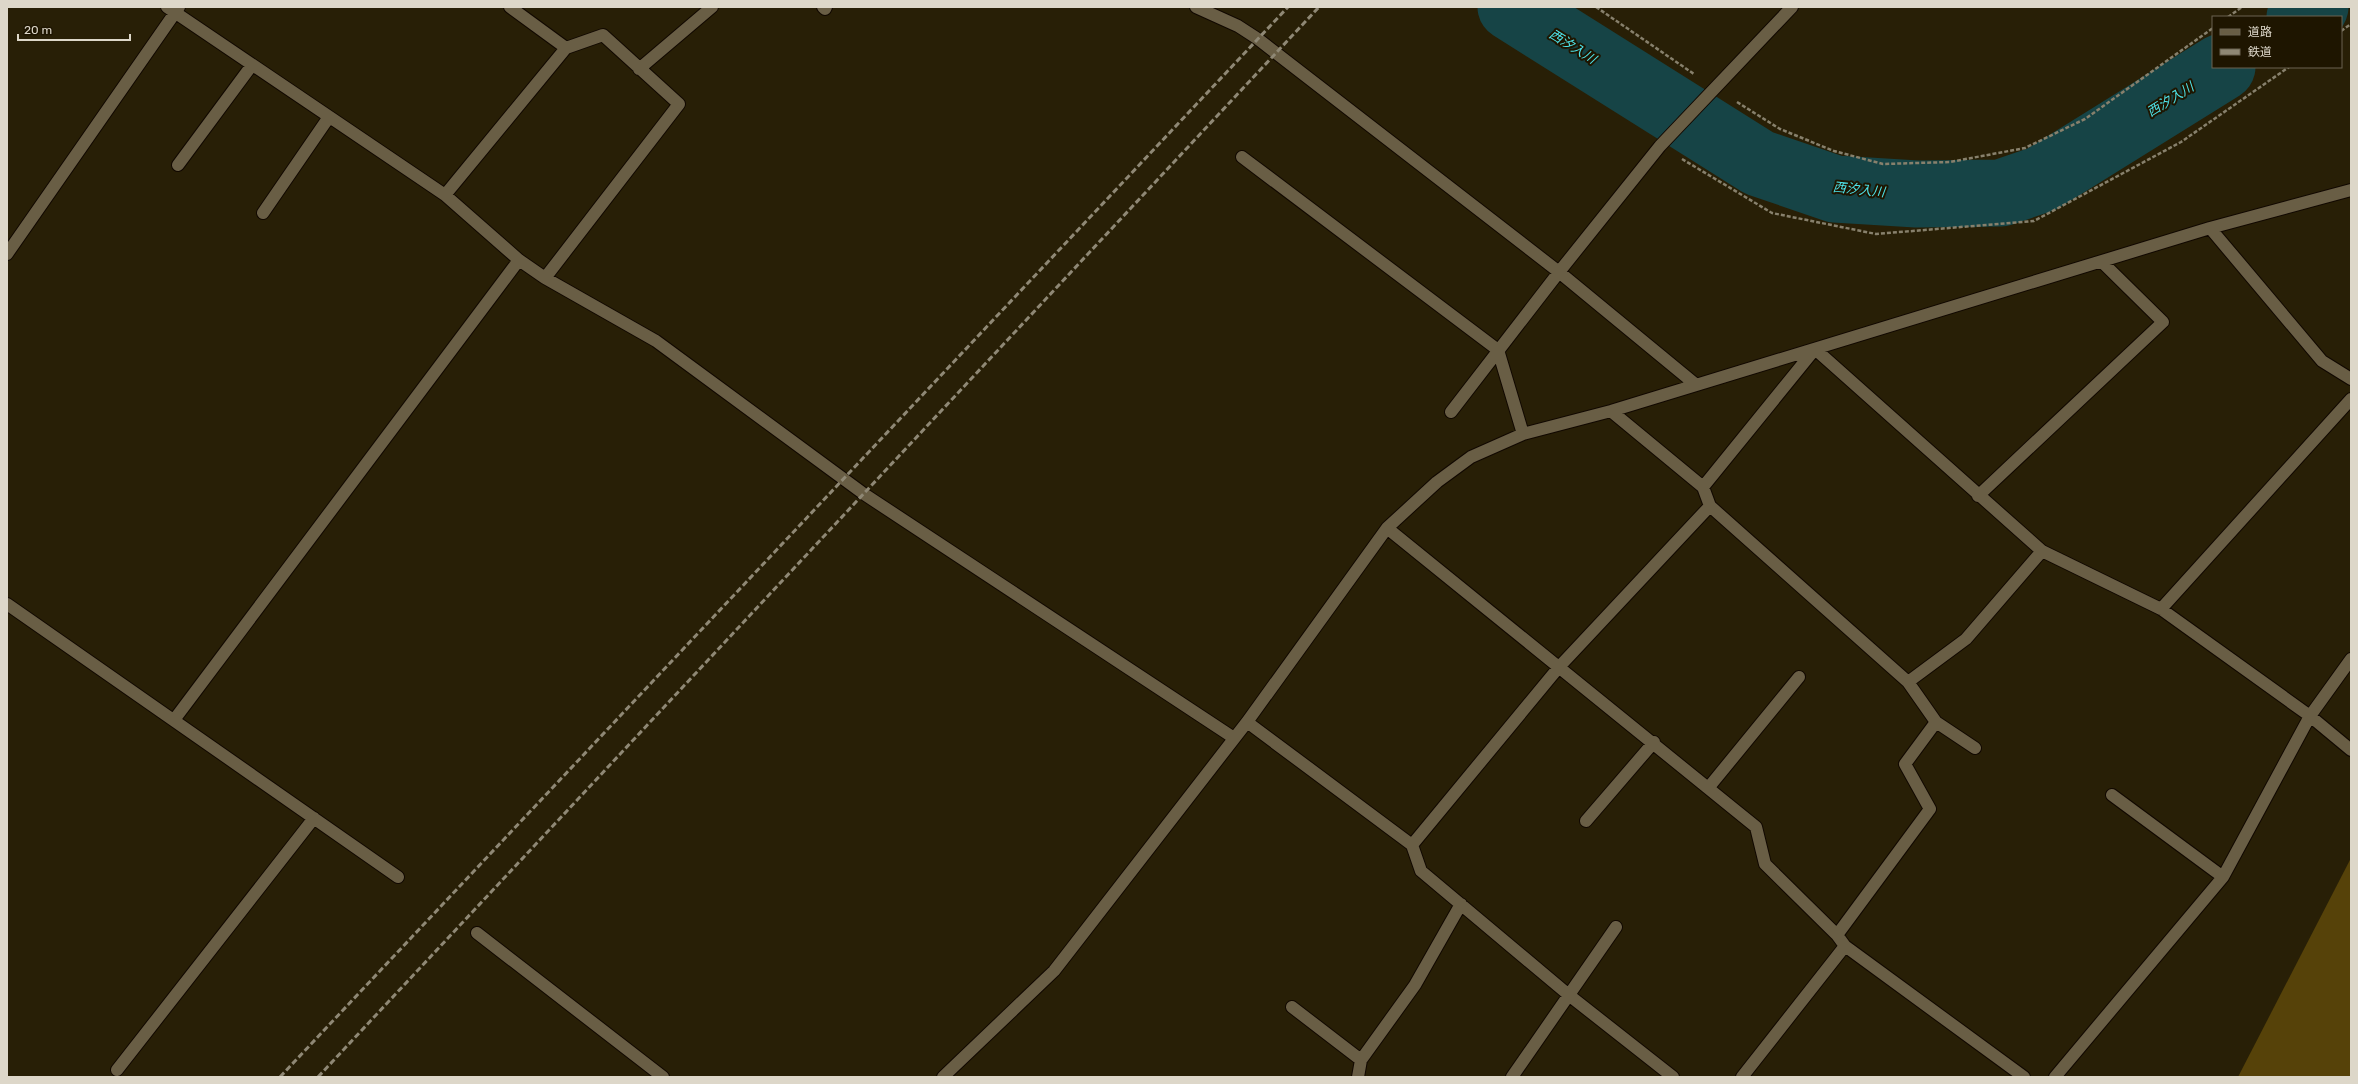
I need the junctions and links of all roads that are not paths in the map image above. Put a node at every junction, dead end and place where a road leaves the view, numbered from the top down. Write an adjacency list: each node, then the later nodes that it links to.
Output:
1 (510, 7): 8 (street)
2 (712, 7): 10 (street)
3 (823, 7): 4 (street)
4 (826, 7)
5 (1196, 7): 21 (street)
6 (1792, 7): 21 (street)
7 (173, 9): 9 (street); 18 (street)
8 (566, 48): 10 (street); 15 (street)
9 (252, 65): 11 (street); 13 (street)
10 (639, 69): 22 (street)
11 (329, 117): 15 (street); 16 (street)
12 (1242, 157): 24 (street)
13 (178, 165)
14 (2351, 190): 17 (street)
15 (445, 195): 19 (street)
16 (263, 213)
17 (2210, 228): 20 (street); 25 (street)
18 (7, 254)
19 (519, 260): 22 (street); 43 (street)
20 (2102, 262): 23 (street); 32 (street)
21 (1558, 272): 24 (street); 26 (street)
22 (545, 278): 46 (street)
23 (1815, 349): 26 (street); 31 (street); 32 (street)
24 (1498, 350): 29 (street); 30 (street)
25 (2351, 379)
26 (1695, 384): 28 (street)
27 (2351, 399): 37 (street)
28 (1611, 411): 30 (street); 31 (street)
29 (1450, 412)
30 (1523, 434): 34 (street)
31 (1703, 487): 33 (street)
32 (1978, 496): 35 (street)
33 (1710, 506): 39 (street); 41 (street)
34 (1387, 528): 39 (street); 44 (street)
35 (2042, 551): 37 (street); 41 (street)
36 (7, 604): 43 (street)
37 (2161, 610): 42 (street)
38 (2351, 659): 42 (street)
39 (1559, 667): 47 (street); 54 (street)
40 (1799, 677): 50 (street)
41 (1908, 682): 45 (street)
42 (2310, 716): 49 (street); 55 (street)
43 (174, 720): 52 (street)
44 (1247, 722): 46 (street); 54 (street)
45 (1936, 722): 48 (street); 60 (street)
46 (1234, 738): 67 (street)
47 (1654, 742): 50 (street); 53 (street)
48 (1975, 748)
49 (2351, 750)
50 (1708, 787): 60 (street)
51 (2112, 795): 55 (street)
52 (314, 818): 56 (street); 65 (street)
53 (1586, 821)
54 (1412, 845): 57 (street)
55 (2223, 876): 73 (street)
56 (398, 877)
57 (1461, 904): 62 (street); 64 (street)
58 (1616, 927): 62 (street)
59 (478, 933): 66 (street)
60 (1837, 935): 61 (street)
61 (1845, 946): 71 (street); 72 (street)
62 (1570, 996): 69 (street); 70 (street)
63 (1292, 1007): 64 (street)
64 (1361, 1060): 68 (street)
65 (117, 1070)
66 (662, 1077)
67 (943, 1077)
68 (1358, 1077)
69 (1512, 1077)
70 (1673, 1077)
71 (1742, 1077)
72 (2024, 1077)
73 (2055, 1077)

